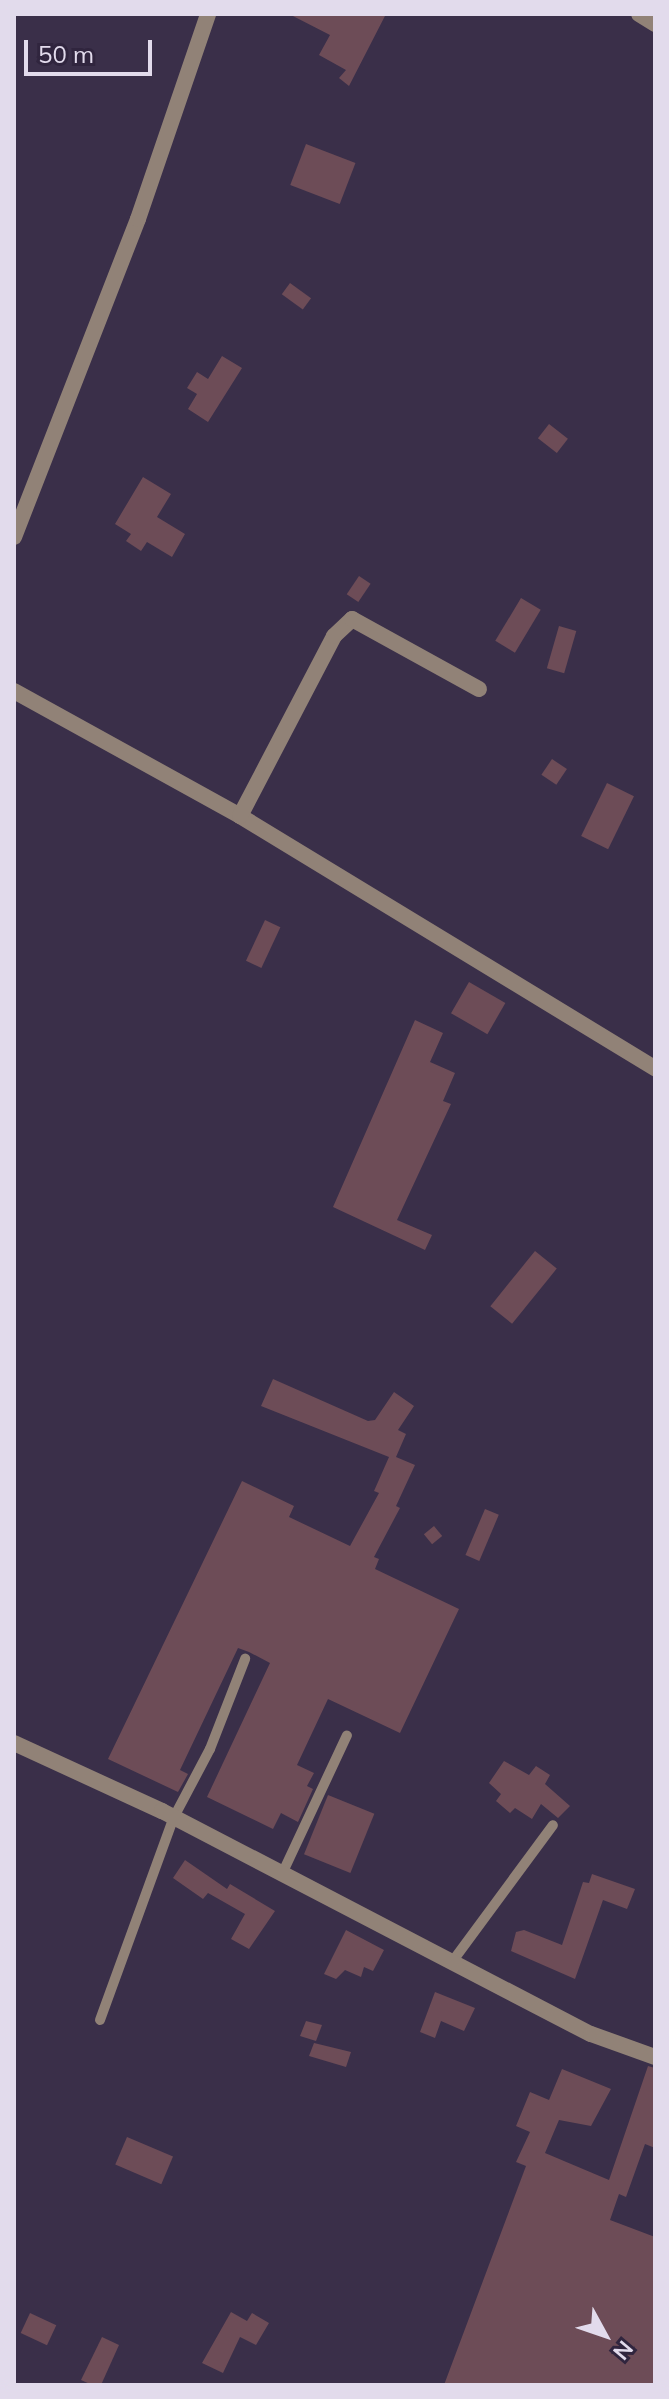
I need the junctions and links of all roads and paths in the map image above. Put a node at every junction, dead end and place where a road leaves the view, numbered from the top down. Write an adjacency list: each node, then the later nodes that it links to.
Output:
1 (208, 14): 4 (street)
2 (639, 14): 3 (street)
3 (655, 24)
4 (14, 537)
5 (479, 689): 7 (street)
6 (14, 691): 7 (street)
7 (240, 816): 8 (street)
8 (655, 1068)
9 (245, 1659): 12 (lane)
10 (347, 1735): 14 (lane)
11 (14, 1743): 12 (street)
12 (174, 1817): 14 (street); 16 (lane)
13 (553, 1825): 15 (lane)
14 (282, 1874): 15 (street)
15 (452, 1962): 17 (street)
16 (100, 2020)
17 (655, 2057)

